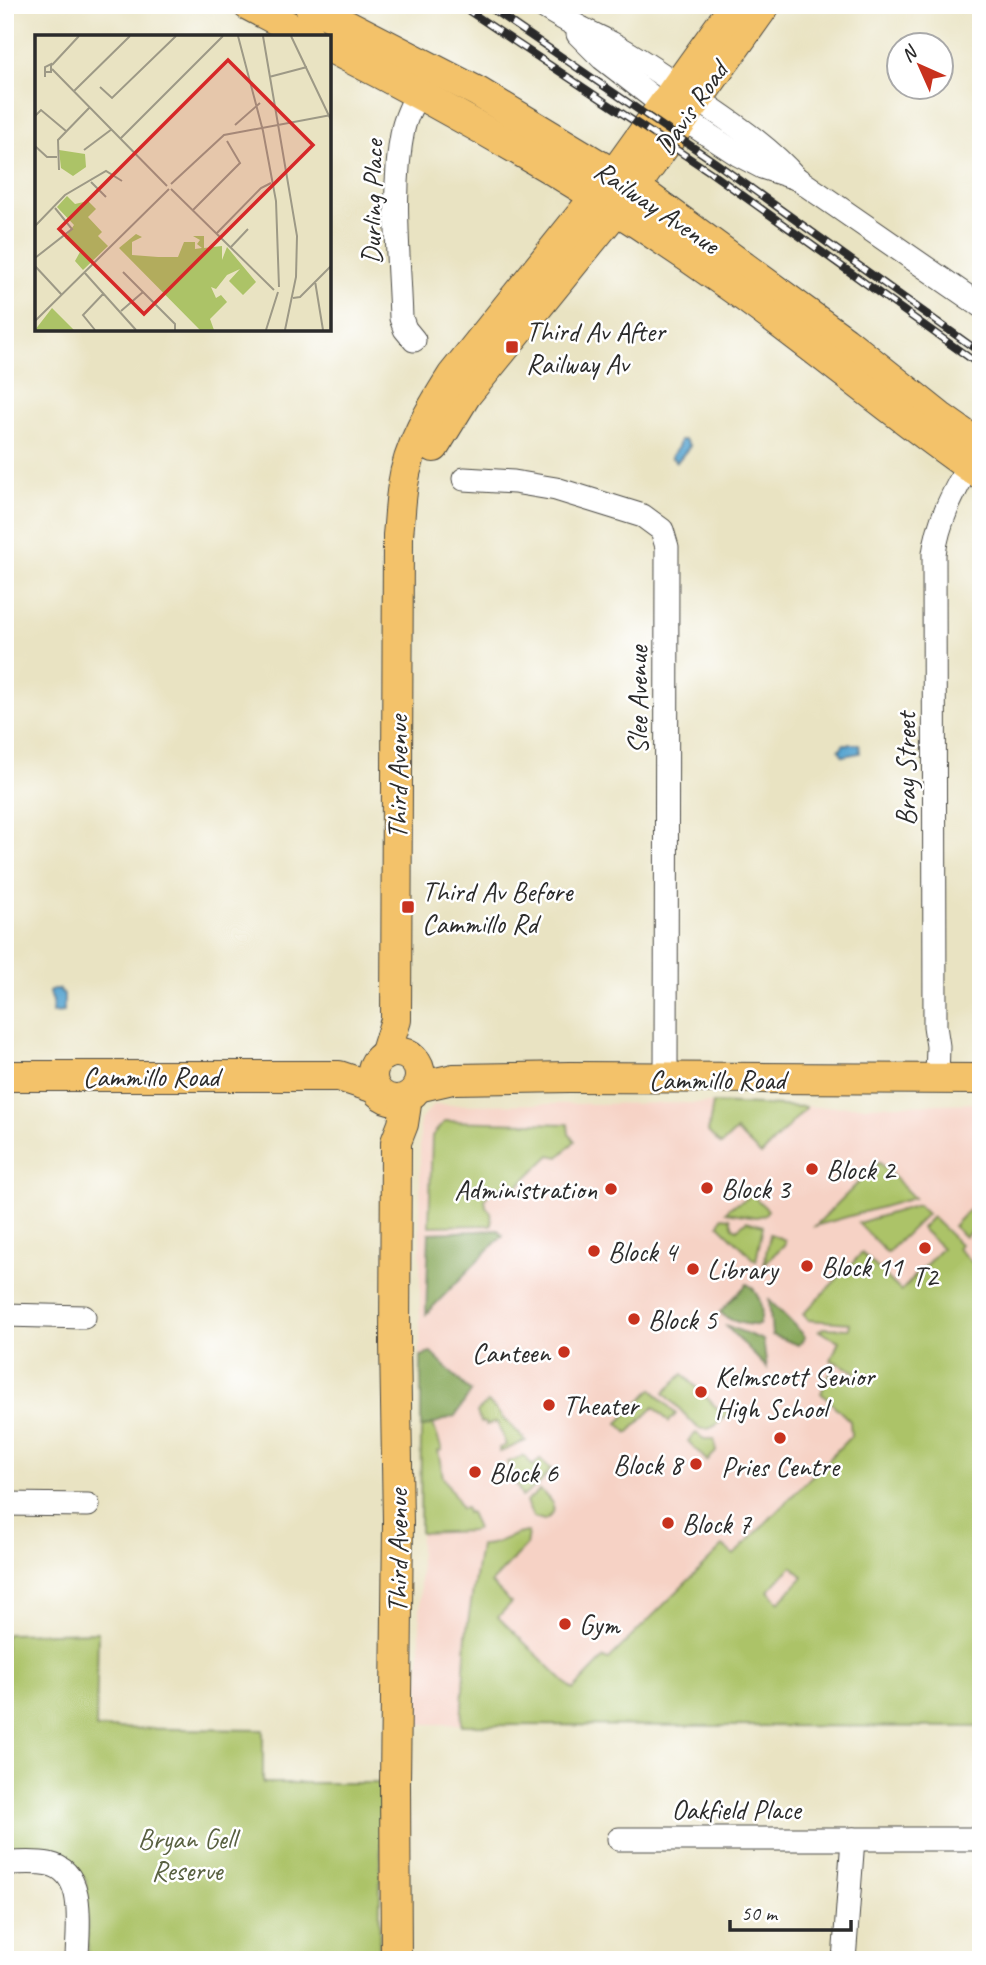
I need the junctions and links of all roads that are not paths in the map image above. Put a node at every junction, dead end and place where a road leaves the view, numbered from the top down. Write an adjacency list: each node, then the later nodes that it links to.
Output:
1 (248, 5): 6 (main road)
2 (309, 5): 8 (main road, Railway Avenue)
3 (541, 5): 9 (street)
4 (735, 5): 9 (main road, Davis Road)
5 (765, 5): 9 (main road, Davis Road)
6 (305, 35)
7 (331, 48): 8 (main road, Railway Avenue)
8 (424, 80): 10 (main road, Railway Avenue); 12 (street, Durling Place)
9 (681, 103): 10 (main road, Davis Road); 11 (street)
10 (615, 192): 13 (main road, Railway Avenue); 16 (main road, Third Avenue)
11 (981, 306)
12 (414, 340)
13 (976, 462): 18 (street, Bray Street)
14 (464, 479): 17 (street, Slee Avenue)
15 (5, 1076): 16 (main road, Cammillo Road)
16 (396, 1076): 17 (main road, Cammillo Road); 29 (main road, Third Avenue)
17 (666, 1078): 18 (main road, Cammillo Road)
18 (937, 1079): 19 (main road, Cammillo Road)
19 (981, 1079)
20 (5, 1315): 21 (street)
21 (83, 1317)
22 (5, 1504): 23 (street)
23 (88, 1504)
24 (619, 1839): 25 (street, Oakfield Place)
25 (853, 1839): 26 (street, Oakfield Place); 30 (street)
26 (981, 1839)
27 (5, 1863): 28 (street)
28 (77, 1960)
29 (396, 1960)
30 (844, 1960)

